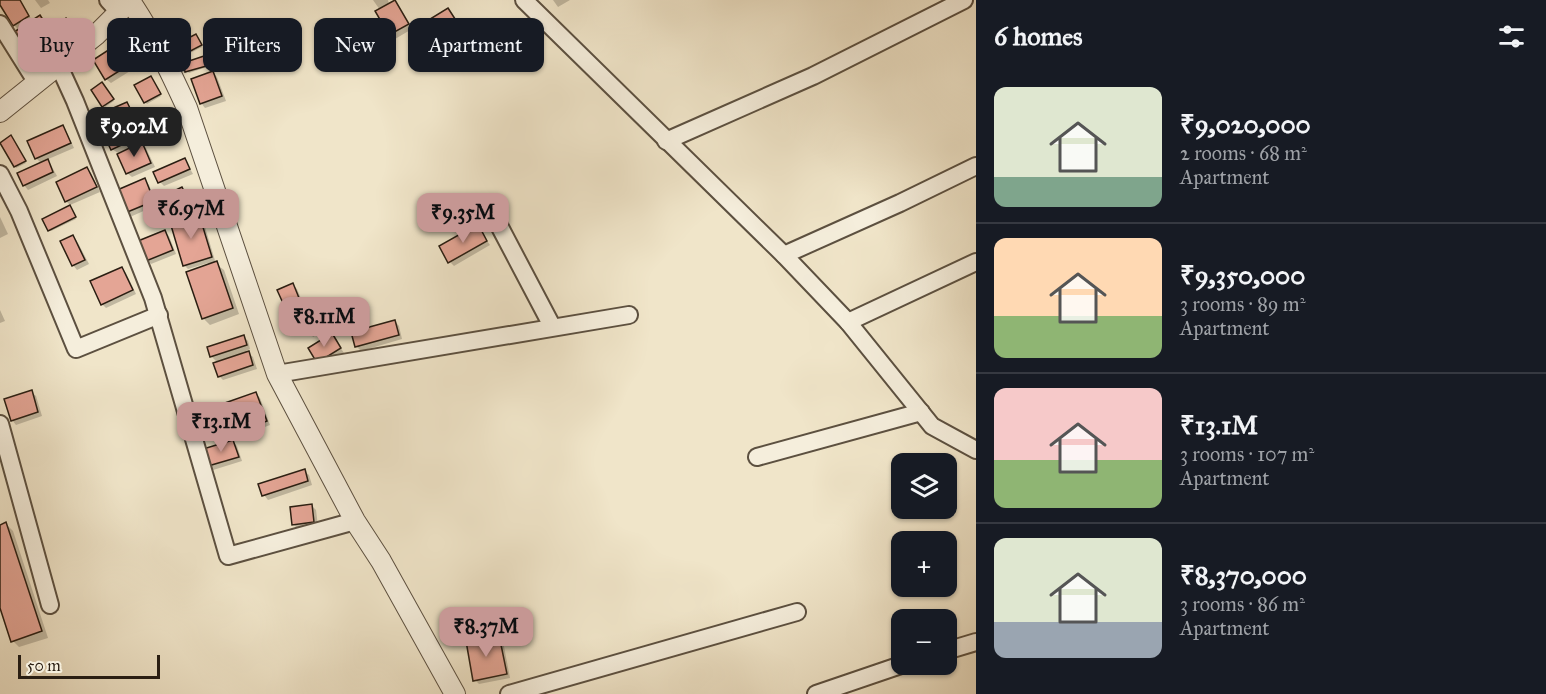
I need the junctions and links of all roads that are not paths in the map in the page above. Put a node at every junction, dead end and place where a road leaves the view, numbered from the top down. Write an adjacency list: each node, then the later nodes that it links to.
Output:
1 (524, 0): 10 (street)
2 (964, 0): 10 (street)
3 (122, 3): 5 (street); 20 (street)
4 (0, 24): 8 (street)
5 (95, 30)
6 (52, 72): 8 (street)
7 (62, 72): 16 (street)
8 (38, 83): 9 (street)
9 (0, 112)
10 (666, 141): 14 (street)
11 (976, 166): 14 (street)
12 (0, 174): 16 (street)
13 (493, 214): 19 (street)
14 (784, 255): 18 (street)
15 (976, 262): 18 (street)
16 (159, 315): 25 (street)
17 (629, 315): 19 (street)
18 (848, 322): 21 (street)
19 (552, 326): 20 (street)
20 (277, 374): 25 (street)
21 (921, 412): 23 (street); 24 (street)
22 (0, 424): 26 (street)
23 (976, 450)
24 (757, 457)
25 (355, 521): 31 (street)
26 (50, 605)
27 (797, 612): 32 (street)
28 (976, 642): 29 (street)
29 (957, 648)
30 (891, 668): 33 (street)
31 (455, 694)
32 (509, 694)
33 (816, 694)

